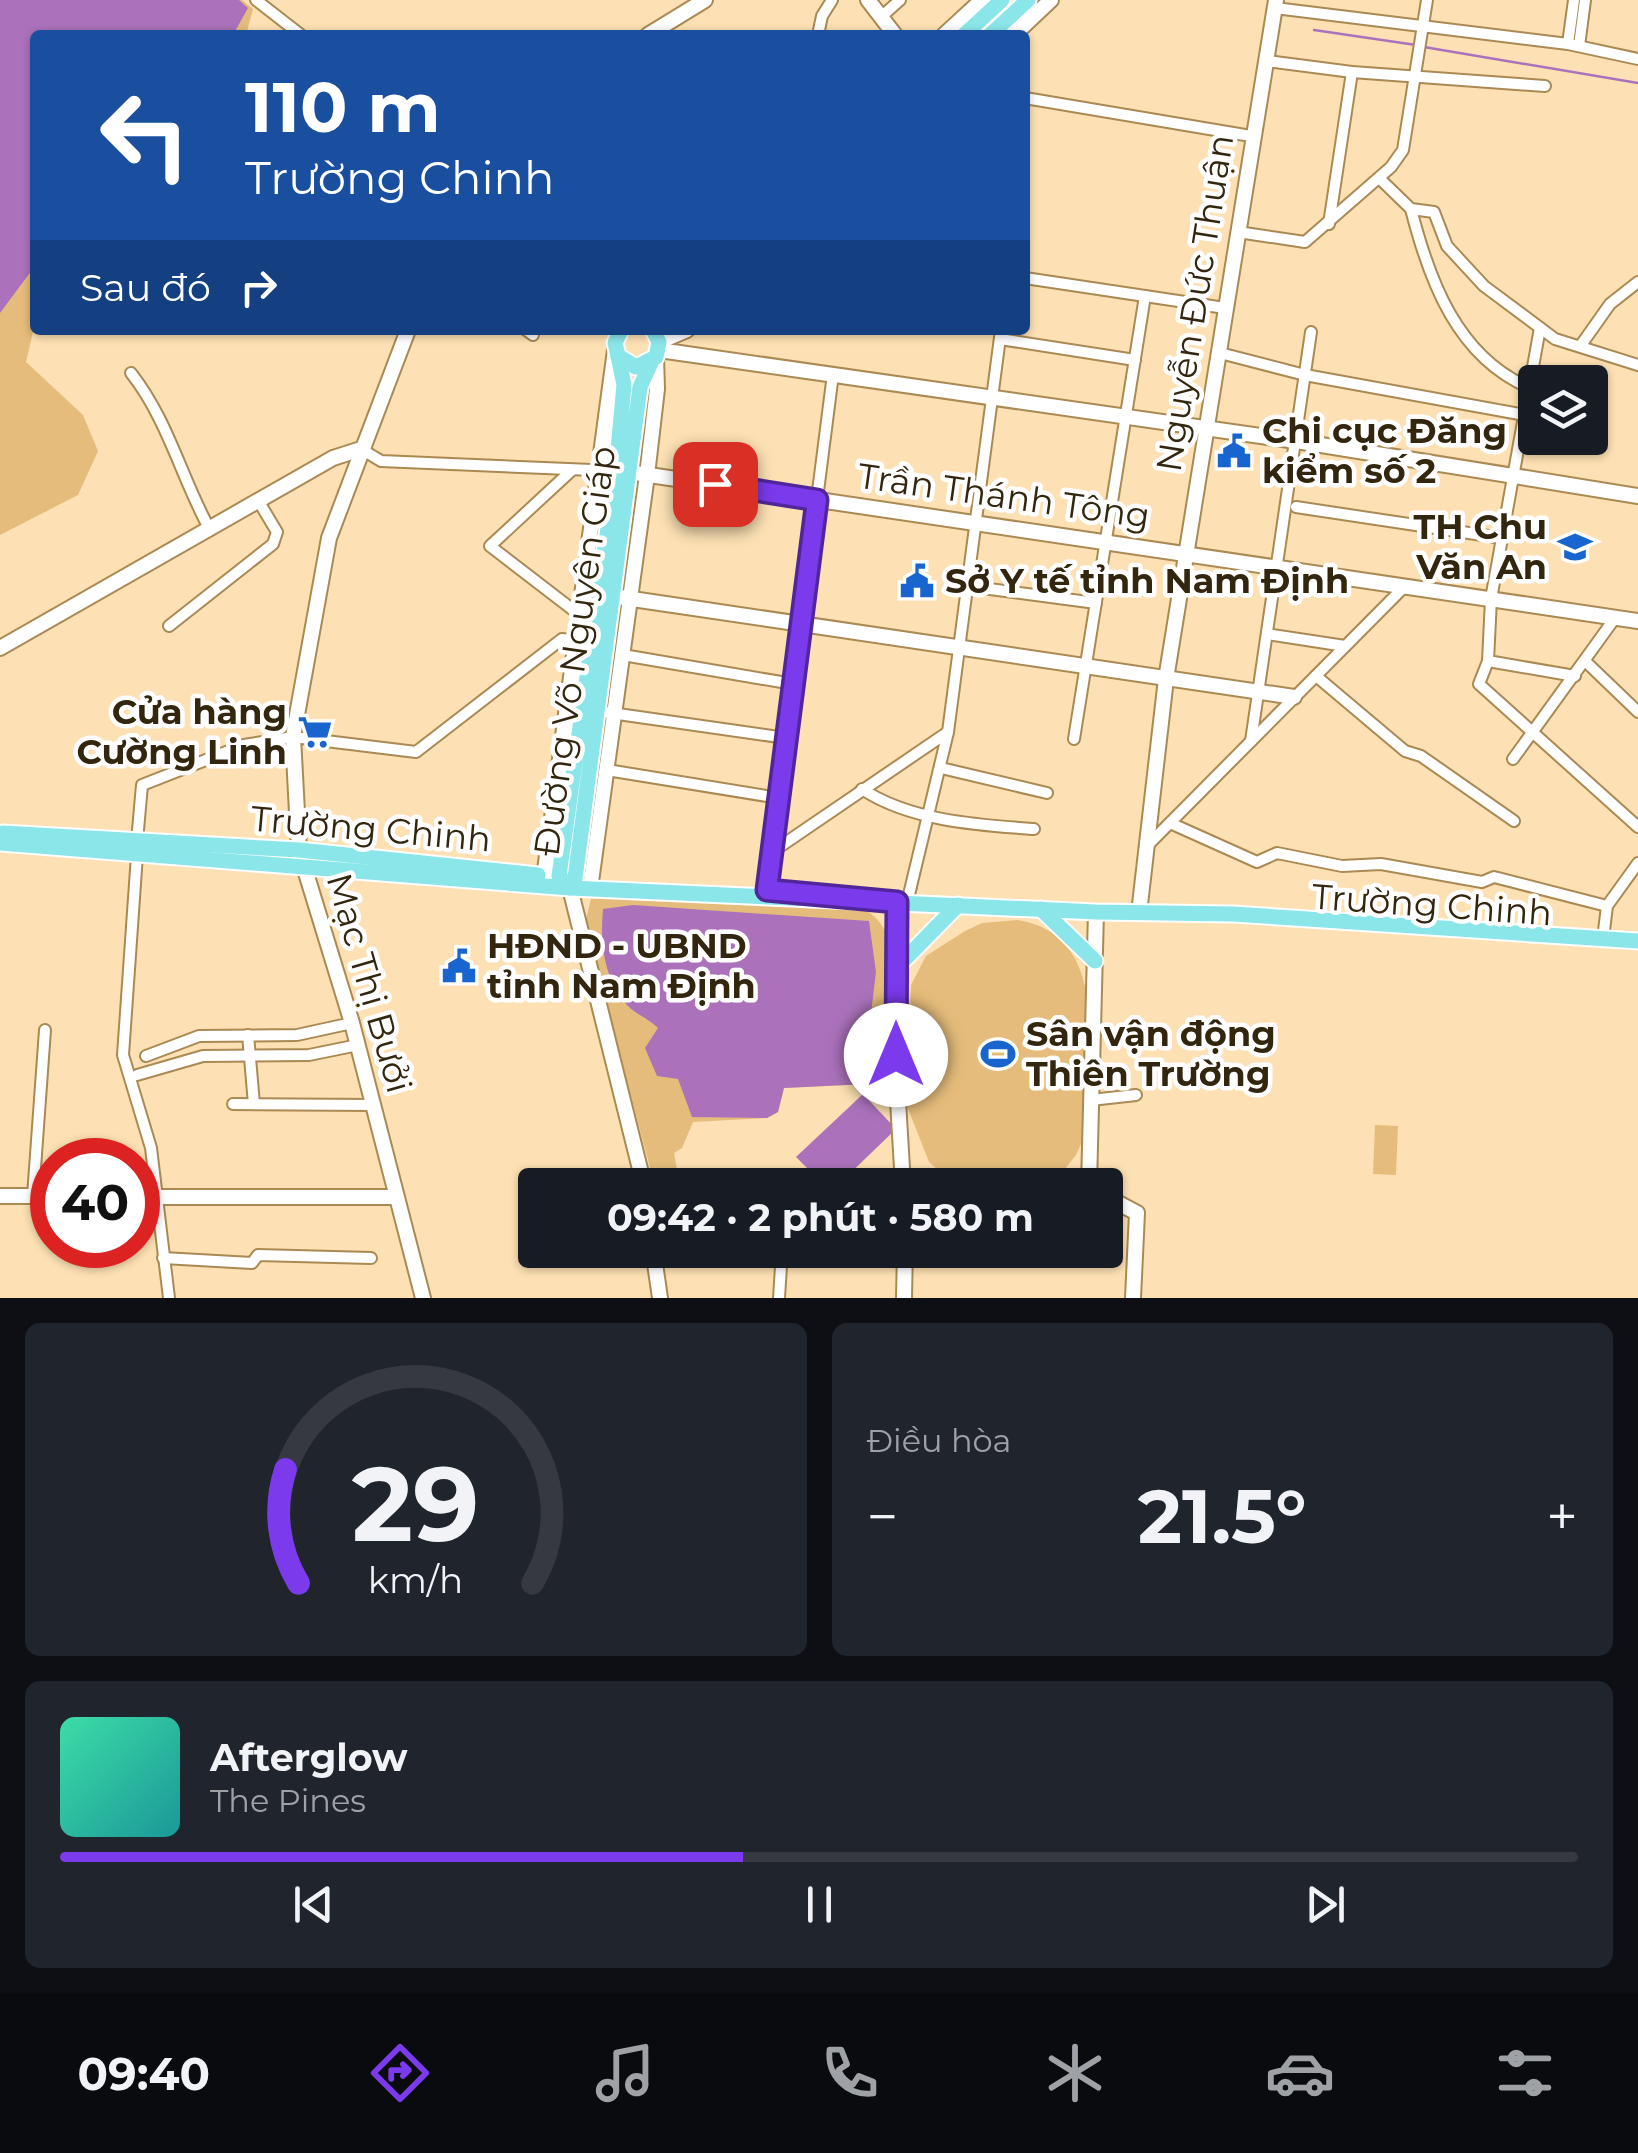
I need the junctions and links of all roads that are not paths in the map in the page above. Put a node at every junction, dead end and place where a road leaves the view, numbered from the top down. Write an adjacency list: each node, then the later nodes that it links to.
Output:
1 (256, 0): 16 (street)
2 (705, 0): 17 (street)
3 (832, 0): 18 (street)
4 (868, 0): 14 (street)
5 (900, 0): 14 (street)
6 (982, 0): 20 (street)
7 (1002, 0): 21 (main road)
8 (1028, 0): 22 (main road)
9 (1051, 0): 23 (street)
10 (1427, 0): 15 (street)
11 (1574, 0): 24 (street)
12 (1586, 0): 24 (street)
13 (1275, 4): 15 (street); 26 (street, Nguyễn Đức Thuận)
14 (881, 17): 19 (street)
15 (1422, 28): 24 (street); 28 (street)
16 (295, 30)
17 (656, 30)
18 (819, 30)
19 (892, 30)
20 (949, 30)
21 (969, 30)
22 (995, 30)
23 (1019, 30)
24 (1573, 45): 25 (street)
25 (1638, 59)
26 (1268, 60): 27 (street); 31 (street, Nguyễn Đức Thuận)
27 (1352, 72): 28 (street); 34 (street)
28 (1416, 76): 29 (street); 32 (street)
29 (1545, 86)
30 (1030, 99): 31 (street)
31 (1250, 136): 35 (street, Nguyễn Đức Thuận)
32 (1379, 178): 33 (street); 34 (street)
33 (1410, 209): 40 (street); 56 (street)
34 (1328, 224): 35 (street)
35 (1238, 232): 39 (street, Nguyễn Đức Thuận)
36 (1030, 279): 38 (street)
37 (1638, 282): 47 (street)
38 (1145, 296): 39 (street); 50 (street)
39 (1225, 308): 49 (street, Nguyễn Đức Thuận)
40 (1540, 328): 47 (street); 51 (street)
41 (1311, 332): 55 (street)
42 (406, 335): 62 (street, Mạc Thị Bưởi)
43 (620, 335): 48 (main road)
44 (1000, 335): 57 (street)
45 (1005, 335): 50 (street)
46 (657, 344): 48 (main road); 54 (street); 66 (main road, Đường Võ Nguyên Giáp)
47 (1581, 345): 52 (street)
48 (617, 353): 65 (street, Đường Võ Nguyên Giáp); 66 (main road, Đường Võ Nguyên Giáp)
49 (1220, 353): 55 (street); 60 (street, Nguyễn Đức Thuận)
50 (1135, 360): 59 (street)
51 (1534, 365)
52 (1638, 365)
53 (130, 372): 73 (street)
54 (833, 374): 57 (street); 69 (street)
55 (1304, 375): 58 (street); 61 (street)
56 (1518, 382)
57 (992, 396): 59 (street); 72 (street)
58 (1518, 414)
59 (1126, 416): 60 (street); 75 (street)
60 (1206, 430): 61 (street); 76 (street, Nguyễn Đức Thuận)
61 (1296, 440): 67 (street); 77 (street)
62 (361, 449): 64 (street, Trần Thánh Tông); 70 (street); 109 (street, Mạc Thị Bưởi)
63 (1518, 452): 67 (street)
64 (573, 469): 65 (street, Trần Thánh Tông); 84 (street)
65 (598, 470): 66 (street, Trần Thánh Tông); 84 (street, Đường Võ Nguyên Giáp)
66 (632, 473): 69 (street, Trần Thánh Tông); 80 (main road, Đường Võ Nguyên Giáp); 81 (street, Đường Võ Nguyên Giáp); 90 (main road, Đường Võ Nguyên Giáp)
67 (1514, 476): 68 (street); 74 (street)
68 (1638, 496)
69 (817, 500): 72 (street, Trần Thánh Tông); 87 (street)
70 (259, 502): 73 (street); 88 (street)
71 (1296, 507): 74 (street)
72 (976, 523): 75 (street, Trần Thánh Tông); 79 (street)
73 (210, 530): 93 (street)
74 (1502, 538): 82 (street)
75 (1106, 542): 76 (street, Trần Thánh Tông); 83 (street)
76 (1187, 552): 77 (street, Trần Thánh Tông); 100 (street, Nguyễn Đức Thuận)
77 (1278, 568): 78 (street, Trần Thánh Tông); 89 (street)
78 (1406, 585): 82 (street, Trần Thánh Tông); 92 (street)
79 (967, 586): 83 (street); 91 (street)
80 (612, 596): 81 (street); 104 (main road, Đường Võ Nguyên Giáp)
81 (630, 599): 87 (street); 94 (street, Đường Võ Nguyên Giáp)
82 (1491, 599): 85 (street, Trần Thánh Tông); 95 (street)
83 (1096, 603): 97 (street)
84 (580, 616): 90 (street, Đường Võ Nguyên Giáp)
85 (1615, 618): 86 (street, Trần Thánh Tông); 96 (street)
86 (1638, 621)
87 (801, 624): 91 (street); 101 (street)
88 (169, 626)
89 (1267, 634): 92 (street); 102 (street)
90 (585, 641): 109 (street); 132 (main road, Đường Võ Nguyên Giáp)
91 (959, 646): 97 (street); 107 (street)
92 (1345, 646): 98 (street)
93 (0, 648)
94 (623, 656): 101 (street); 106 (street, Đường Võ Nguyên Giáp)
95 (1488, 661): 99 (street); 108 (street)
96 (1585, 662): 99 (street); 105 (street)
97 (1086, 666): 100 (street); 111 (street)
98 (1316, 676): 103 (street); 120 (street)
99 (1575, 676): 108 (street)
100 (1166, 679): 102 (street); 127 (street, Nguyễn Đức Thuận)
101 (793, 684): 110 (street)
102 (1257, 691): 103 (street); 112 (street)
103 (1294, 697): 112 (street)
104 (597, 712): 106 (street); 132 (main road, Đường Võ Nguyên Giáp)
105 (1638, 712)
106 (615, 714): 110 (street); 115 (street, Đường Võ Nguyên Giáp)
107 (948, 732): 114 (street); 116 (street)
108 (1534, 733): 113 (street); 122 (street)
109 (293, 737): 126 (street); 128 (street, Mạc Thị Bưởi)
110 (786, 738): 118 (street)
111 (1074, 739)
112 (1251, 741): 121 (street)
113 (1512, 758)
114 (941, 768): 117 (street); 119 (street)
115 (606, 770): 118 (street); 132 (street, Đường Võ Nguyên Giáp)
116 (862, 789): 119 (street); 129 (street)
117 (1048, 793)
118 (778, 798): 129 (street)
119 (927, 814): 123 (street); 135 (street)
120 (1514, 821)
121 (1170, 823): 127 (street); 137 (street)
122 (1638, 826)
123 (1034, 829)
124 (0, 833): 126 (main road, Trường Chinh)
125 (0, 842): 126 (main road, Trường Chinh)
126 (137, 848): 128 (main road, Trường Chinh); 131 (main road, Trường Chinh); 160 (street)
127 (1144, 849): 140 (street, Nguyễn Đức Thuận)
128 (299, 850): 131 (street, Mạc Thị Bưởi); 132 (main road, Trường Chinh)
129 (772, 852): 133 (street)
130 (1638, 862): 137 (street)
131 (305, 868): 132 (main road, Trường Chinh); 147 (street, Mạc Thị Bưởi)
132 (567, 881): 133 (main road, Trường Chinh); 134 (main road, Trường Chinh); 161 (street)
133 (767, 890): 134 (main road, Trường Chinh)
134 (856, 899): 135 (main road, Trường Chinh)
135 (902, 902): 136 (main road, Trường Chinh); 146 (street)
136 (958, 905): 138 (main road, Trường Chinh); 146 (main road)
137 (1607, 906): 142 (street)
138 (1041, 909): 139 (main road, Trường Chinh); 145 (main road)
139 (1096, 912): 140 (main road, Trường Chinh); 145 (street)
140 (1138, 913): 141 (main road, Trường Chinh)
141 (1222, 917): 142 (main road, Trường Chinh); 144 (main road, Trường Chinh)
142 (1604, 938): 143 (main road, Trường Chinh)
143 (1638, 941)
144 (1638, 950)
145 (1095, 961): 155 (street)
146 (899, 965): 162 (street)
147 (352, 1022): 149 (street); 150 (street, Mạc Thị Bưởi)
148 (45, 1030): 159 (street)
149 (248, 1036): 151 (street); 152 (street)
150 (358, 1045): 152 (street); 158 (street, Mạc Thị Bưởi)
151 (146, 1056)
152 (250, 1056): 153 (street); 157 (street)
153 (137, 1075)
154 (1136, 1095): 155 (street)
155 (1091, 1100): 163 (street)
156 (233, 1104): 157 (street)
157 (254, 1104): 158 (street)
158 (374, 1106): 167 (street, Mạc Thị Bưởi)
159 (37, 1138)
160 (148, 1138)
161 (640, 1168)
162 (903, 1168)
163 (1089, 1168)
164 (0, 1196): 165 (street)
165 (30, 1196)
166 (160, 1197): 167 (street)
167 (396, 1197): 176 (street, Mạc Thị Bưởi)
168 (1123, 1206): 180 (street)
169 (160, 1238): 170 (street)
170 (163, 1258): 171 (street); 175 (street)
171 (371, 1258)
172 (656, 1268): 177 (street)
173 (781, 1268): 178 (street)
174 (905, 1268): 179 (street)
175 (168, 1298)
176 (423, 1298)
177 (660, 1298)
178 (779, 1298)
179 (904, 1298)
180 (1134, 1298)

